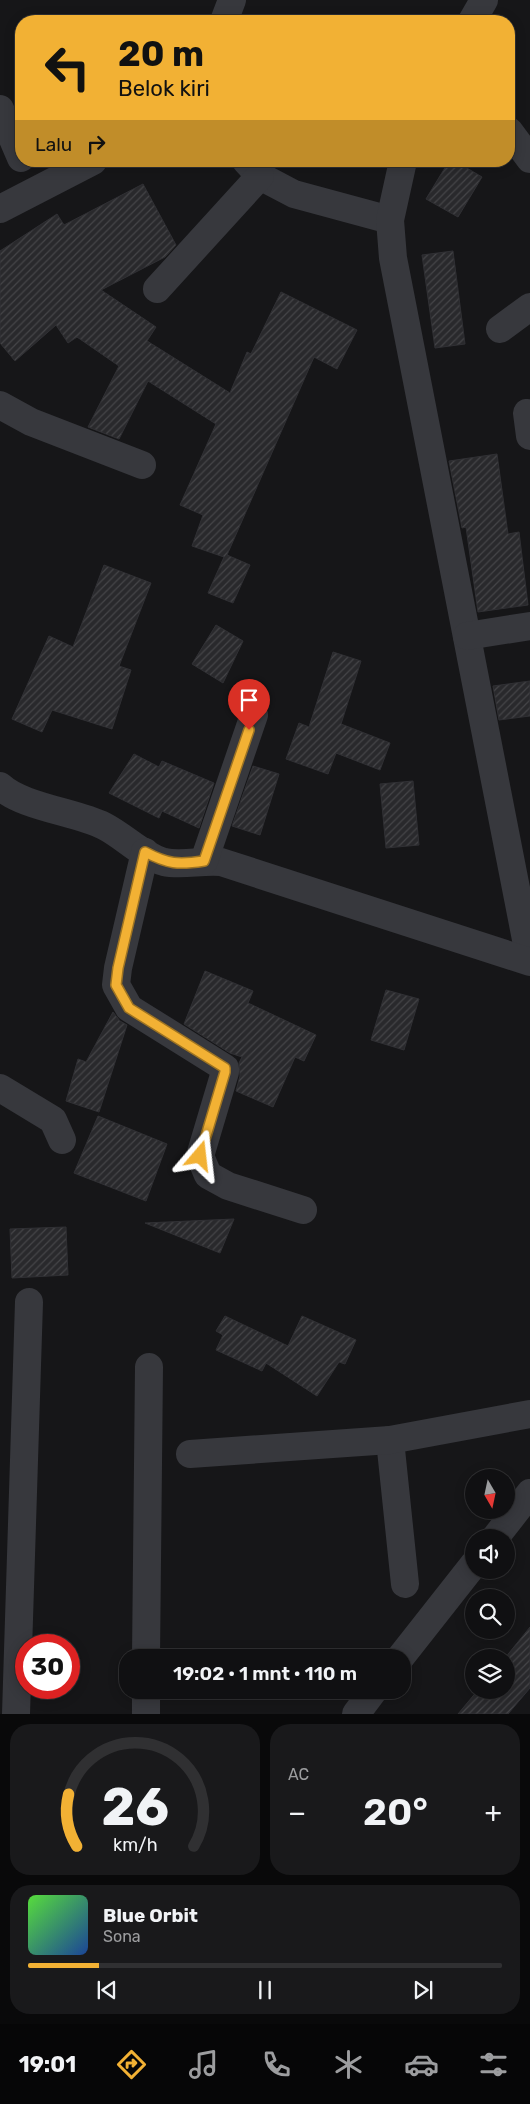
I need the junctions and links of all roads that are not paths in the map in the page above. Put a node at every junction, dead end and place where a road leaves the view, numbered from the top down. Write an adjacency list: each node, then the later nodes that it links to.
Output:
1 (232, 0): 3 (street)
2 (484, 0): 4 (street)
3 (226, 15)
4 (475, 15)
5 (0, 109): 7 (street)
6 (515, 139): 8 (street)
7 (15, 144)
8 (530, 159)
9 (25, 167): 13 (street)
10 (81, 167): 13 (street)
11 (402, 167): 15 (street)
12 (253, 168): 15 (street); 16 (street)
13 (34, 191): 14 (street)
14 (0, 209)
15 (390, 220): 22 (street)
16 (157, 289)
17 (530, 306): 18 (street)
18 (500, 329)
19 (0, 405): 20 (street)
20 (142, 465)
21 (530, 626): 22 (street)
22 (467, 636): 27 (street)
23 (254, 715): 26 (street)
24 (0, 786): 25 (street)
25 (145, 852): 26 (street); 30 (street)
26 (204, 861): 27 (street)
27 (530, 961)
28 (0, 1088): 29 (street)
29 (62, 1140)
30 (303, 1210)
31 (29, 1302): 44 (street)
32 (149, 1367): 40 (street)
33 (530, 1414): 34 (street)
34 (390, 1440): 35 (street); 39 (street)
35 (190, 1454)
36 (530, 1493): 37 (street)
37 (502, 1529)
38 (465, 1575): 41 (street)
39 (405, 1584)
40 (146, 1649)
41 (407, 1649)
42 (146, 1699): 45 (street)
43 (367, 1699): 46 (street)
44 (16, 1714)
45 (146, 1714)
46 (356, 1714)

